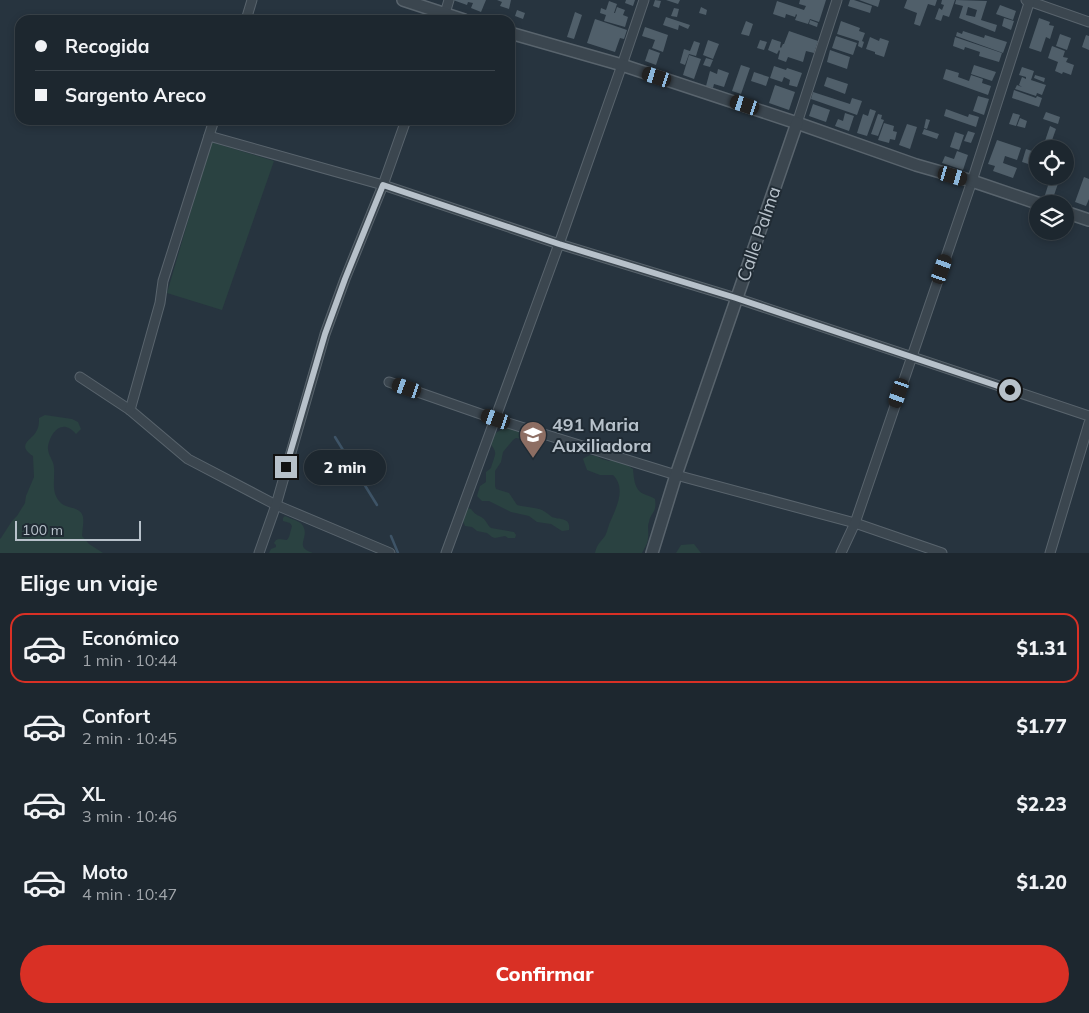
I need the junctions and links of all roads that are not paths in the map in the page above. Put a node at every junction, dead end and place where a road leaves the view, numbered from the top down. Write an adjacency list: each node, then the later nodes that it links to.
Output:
1 (252, 0): 7 (street)
2 (403, 0): 8 (street)
3 (450, 0): 9 (street)
4 (644, 0): 12 (street)
5 (837, 0): 13 (street, Calle Palma)
6 (1028, 0): 10 (street); 17 (street)
7 (248, 15)
8 (439, 15)
9 (445, 15)
10 (1089, 22)
11 (515, 34): 12 (street)
12 (622, 65): 13 (street); 22 (street)
13 (797, 122): 17 (street); 23 (street, Calle Palma)
14 (212, 125): 16 (street)
15 (404, 125): 18 (street)
16 (209, 136): 18 (street); 27 (street)
17 (972, 181): 19 (street); 24 (street)
18 (383, 185): 22 (street); 32 (street)
19 (1029, 200)
20 (1074, 215): 21 (street)
21 (1089, 220)
22 (559, 244): 23 (street); 29 (street)
23 (736, 298): 24 (street); 31 (street, Calle Palma)
24 (912, 356): 28 (street); 33 (street)
25 (80, 377): 27 (street)
26 (389, 382): 29 (street)
27 (130, 410): 32 (street)
28 (1089, 416)
29 (496, 419): 31 (street); 36 (street)
30 (1089, 423): 40 (street)
31 (676, 475): 33 (street); 37 (street, Calle Palma)
32 (276, 505): 34 (street); 35 (street)
33 (855, 523): 38 (street); 39 (street)
34 (259, 553)
35 (390, 553)
36 (446, 553)
37 (652, 553)
38 (841, 553)
39 (942, 553)
40 (1050, 553)

